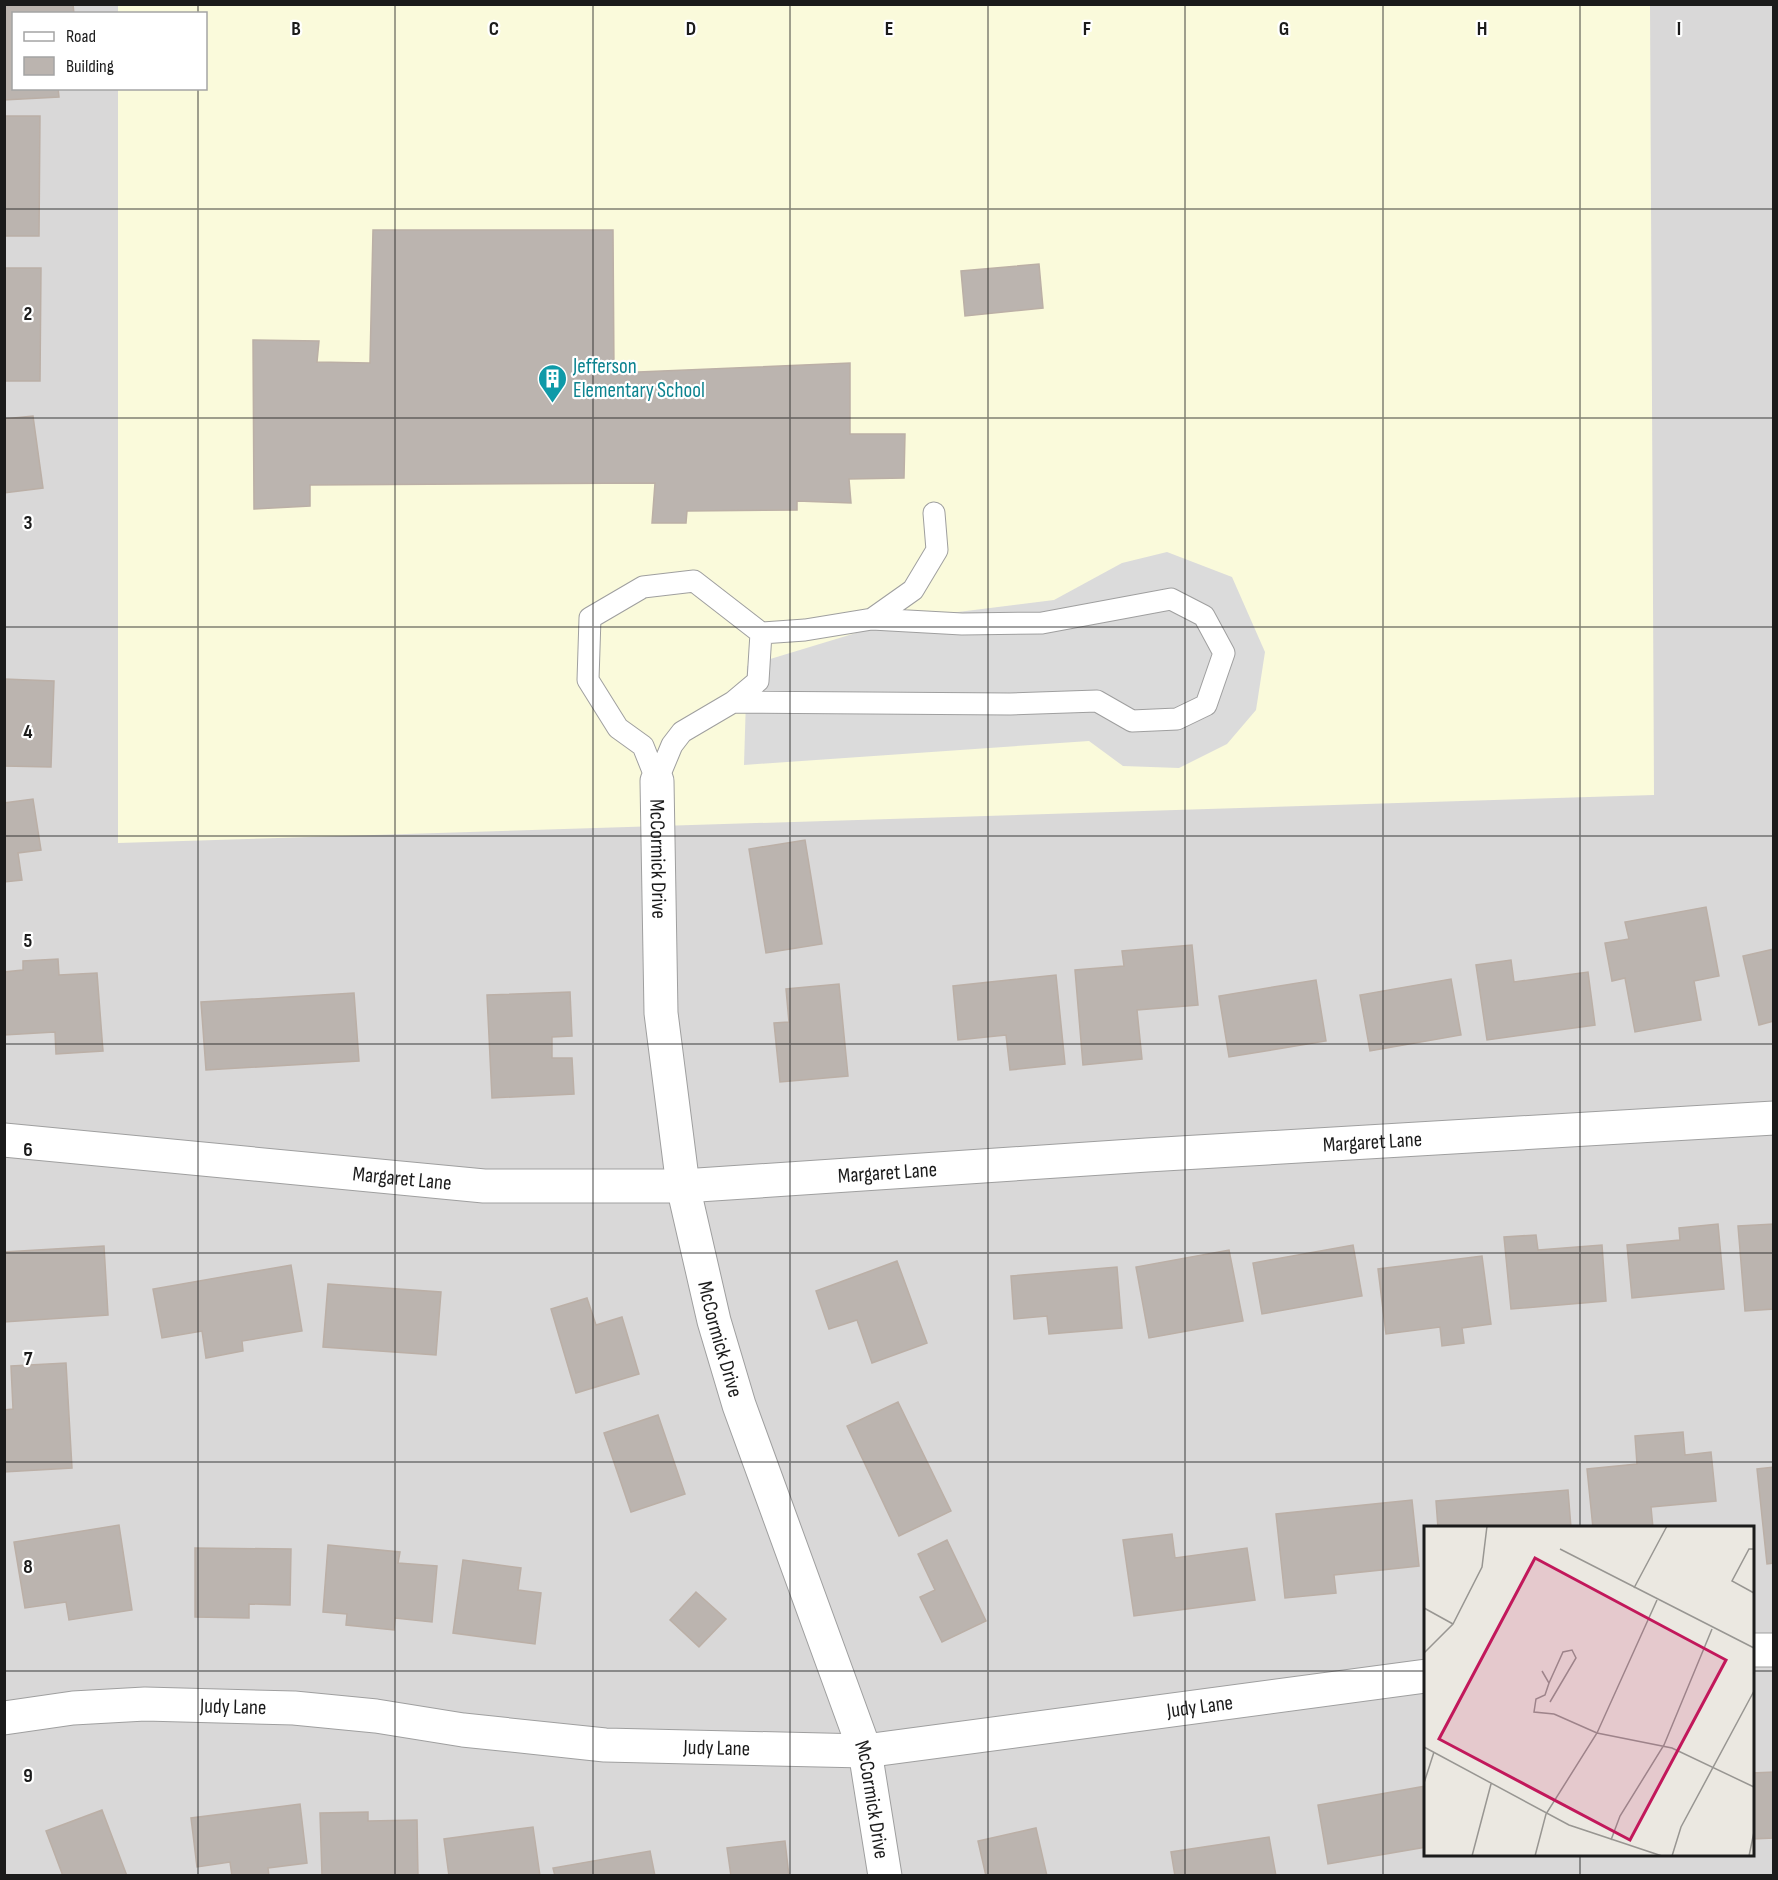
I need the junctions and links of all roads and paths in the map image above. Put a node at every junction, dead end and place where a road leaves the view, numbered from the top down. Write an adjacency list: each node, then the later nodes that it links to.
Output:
1 (934, 513): 2 (lane)
2 (872, 619): 3 (lane); 4 (lane)
3 (761, 633): 4 (lane); 5 (lane)
4 (733, 702): 5 (lane)
5 (657, 781): 8 (street, McCormick Drive)
6 (1773, 1118): 8 (street, Margaret Lane)
7 (4, 1140): 8 (street, Margaret Lane)
8 (683, 1186): 13 (street, McCormick Drive)
9 (1754, 1650): 10 (street)
10 (1773, 1650)
11 (1424, 1676): 13 (street, Judy Lane)
12 (4, 1718): 13 (street, Judy Lane)
13 (865, 1750): 14 (street, McCormick Drive)
14 (885, 1875)

